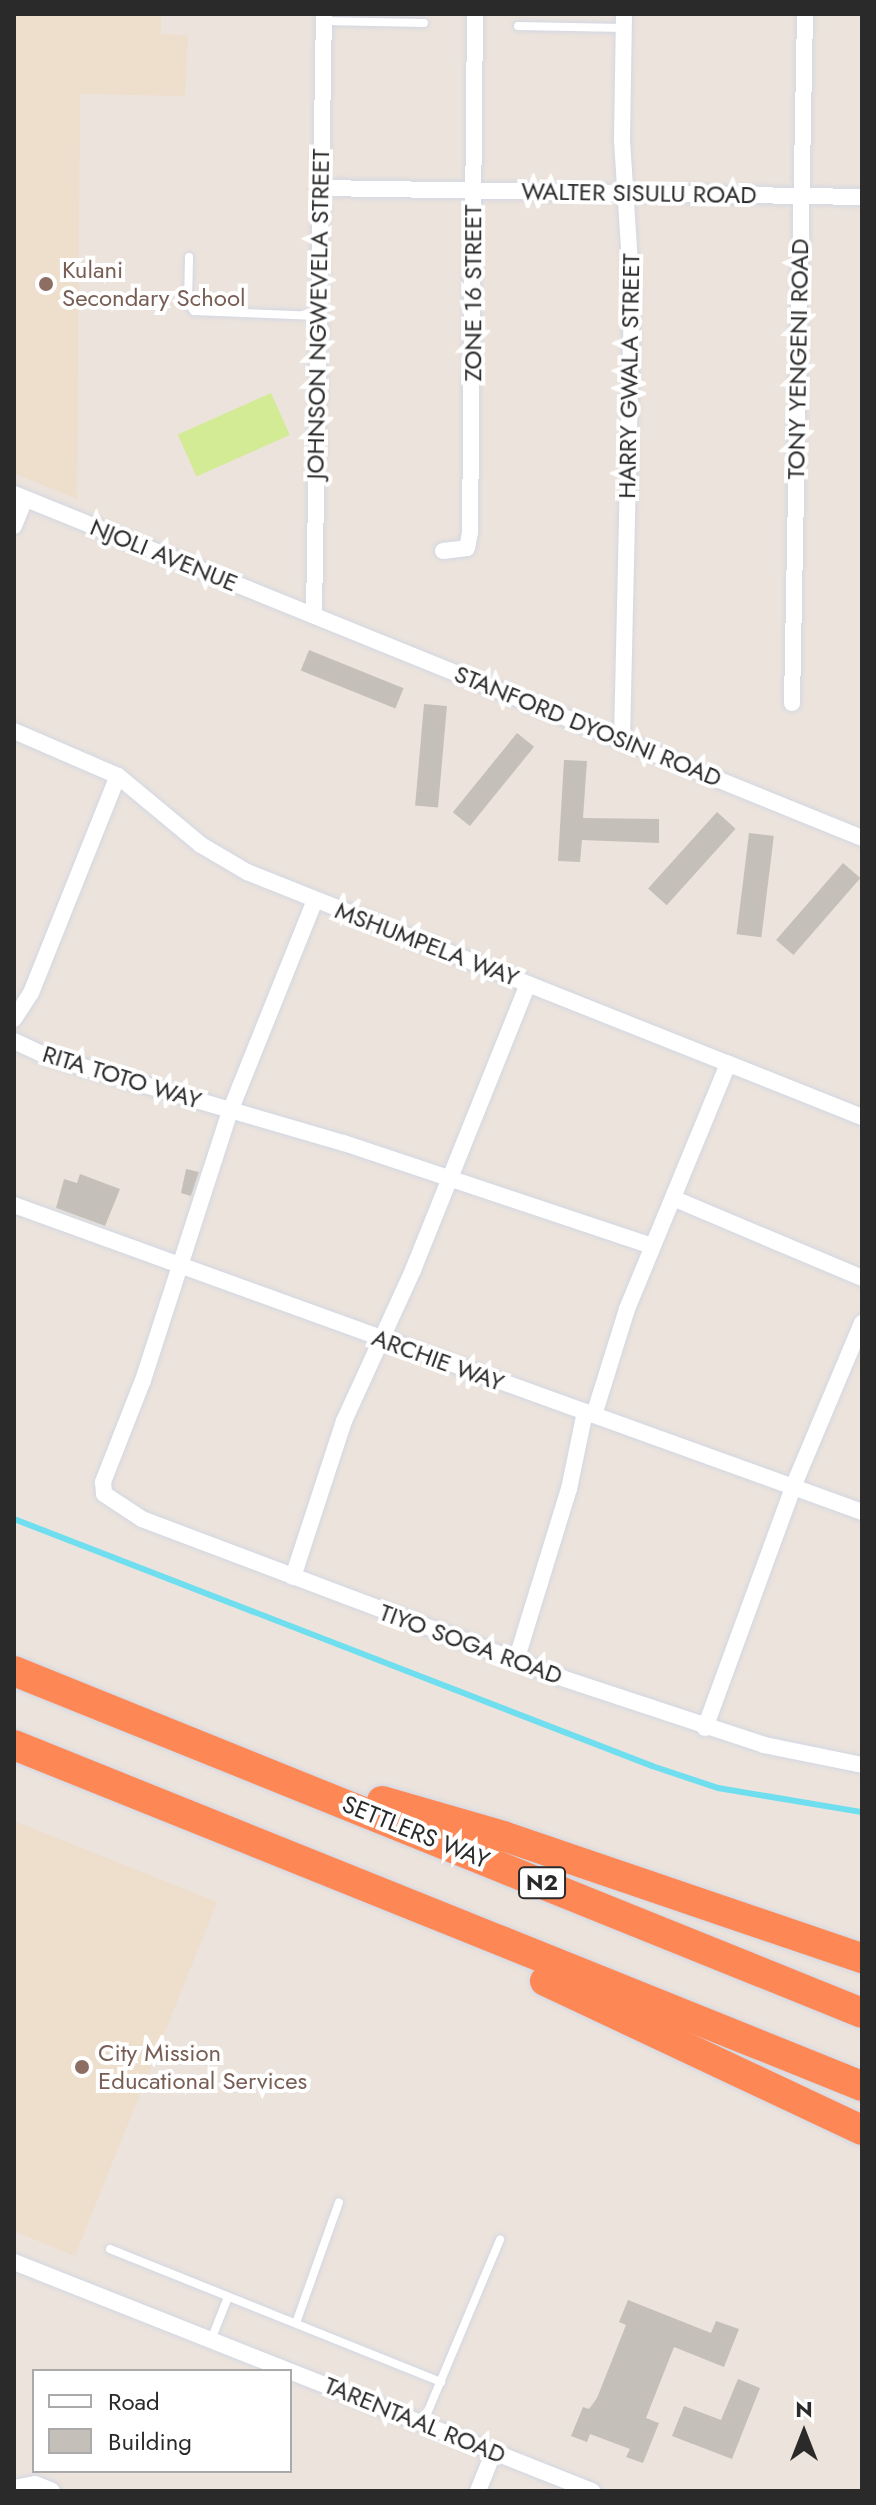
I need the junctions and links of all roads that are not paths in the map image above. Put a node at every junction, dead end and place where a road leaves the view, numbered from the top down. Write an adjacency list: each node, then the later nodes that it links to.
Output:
1 (475, 14): 8 (street, ZONE 16 STREET)
2 (805, 14): 10 (street, TONY YENGENI ROAD)
3 (324, 18): 5 (lane); 7 (street, JOHNSON NGWEVELA STREET)
4 (624, 21): 6 (lane); 9 (street, HARRY GWALA STREET)
5 (424, 23)
6 (518, 26)
7 (320, 188): 8 (street, WALTER SISULU ROAD); 13 (street, JOHNSON NGWEVELA STREET)
8 (474, 190): 9 (street, WALTER SISULU ROAD); 16 (street, ZONE 16 STREET)
9 (629, 193): 10 (street, WALTER SISULU ROAD); 20 (street, HARRY GWALA STREET)
10 (801, 196): 11 (street, WALTER SISULU ROAD); 18 (street, TONY YENGENI ROAD)
11 (862, 197)
12 (189, 257): 13 (lane)
13 (318, 316): 17 (street, JOHNSON NGWEVELA STREET)
14 (20, 497): 15 (street); 17 (street, NJOLI AVENUE)
15 (14, 526)
16 (443, 551)
17 (314, 614): 20 (street, STANFORD DYOSINI ROAD)
18 (792, 703)
19 (14, 731): 21 (street, MSHUMPELA WAY)
20 (622, 739): 22 (street, STANFORD DYOSINI ROAD)
21 (118, 776): 23 (street, MSHUMPELA WAY); 25 (street)
22 (862, 838)
23 (315, 900): 24 (street, MSHUMPELA WAY); 28 (street)
24 (528, 984): 27 (street, MSHUMPELA WAY); 30 (street)
25 (14, 1019)
26 (14, 1041): 28 (street, RITA TOTO WAY)
27 (728, 1064): 29 (street, MSHUMPELA WAY); 31 (street)
28 (230, 1111): 30 (street, RITA TOTO WAY); 34 (street)
29 (862, 1117)
30 (448, 1181): 33 (street, RITA TOTO WAY); 37 (street)
31 (675, 1199): 33 (street); 35 (street)
32 (14, 1205): 34 (street, ARCHIE WAY)
33 (652, 1246): 38 (street)
34 (177, 1262): 37 (street, ARCHIE WAY); 41 (street, TIYO SOGA ROAD)
35 (862, 1278)
36 (862, 1323): 39 (street)
37 (381, 1339): 38 (street, ARCHIE WAY); 41 (street)
38 (590, 1414): 39 (street, ARCHIE WAY); 42 (street)
39 (793, 1487): 40 (street, ARCHIE WAY); 44 (street)
40 (862, 1512)
41 (293, 1577): 42 (street, TIYO SOGA ROAD)
42 (516, 1661): 44 (street, TIYO SOGA ROAD)
43 (14, 1671): 46 (highway, SETTLERS WAY / N2)
44 (705, 1728): 47 (street, TIYO SOGA ROAD)
45 (14, 1745): 48 (highway)
46 (223, 1754): 49 (highway); 50 (highway, SETTLERS WAY / N2)
47 (862, 1765)
48 (397, 1902): 51 (highway); 52 (highway)
49 (862, 1958)
50 (862, 2013)
51 (862, 2086)
52 (862, 2130)
53 (339, 2202): 58 (lane)
54 (500, 2240): 62 (lane)
55 (110, 2249): 57 (lane)
56 (14, 2262): 59 (street, TARENTAAL ROAD)
57 (228, 2297): 58 (lane); 59 (lane)
58 (296, 2323): 62 (lane)
59 (211, 2340): 60 (street, TARENTAAL ROAD)
60 (285, 2369)
61 (292, 2372): 63 (street, TARENTAAL ROAD)
62 (441, 2382): 63 (lane)
63 (423, 2423): 64 (street, TARENTAAL ROAD)
64 (494, 2451): 67 (street); 68 (street, TARENTAAL ROAD)
65 (14, 2488): 66 (street)
66 (52, 2491)
67 (478, 2491)
68 (592, 2491)

